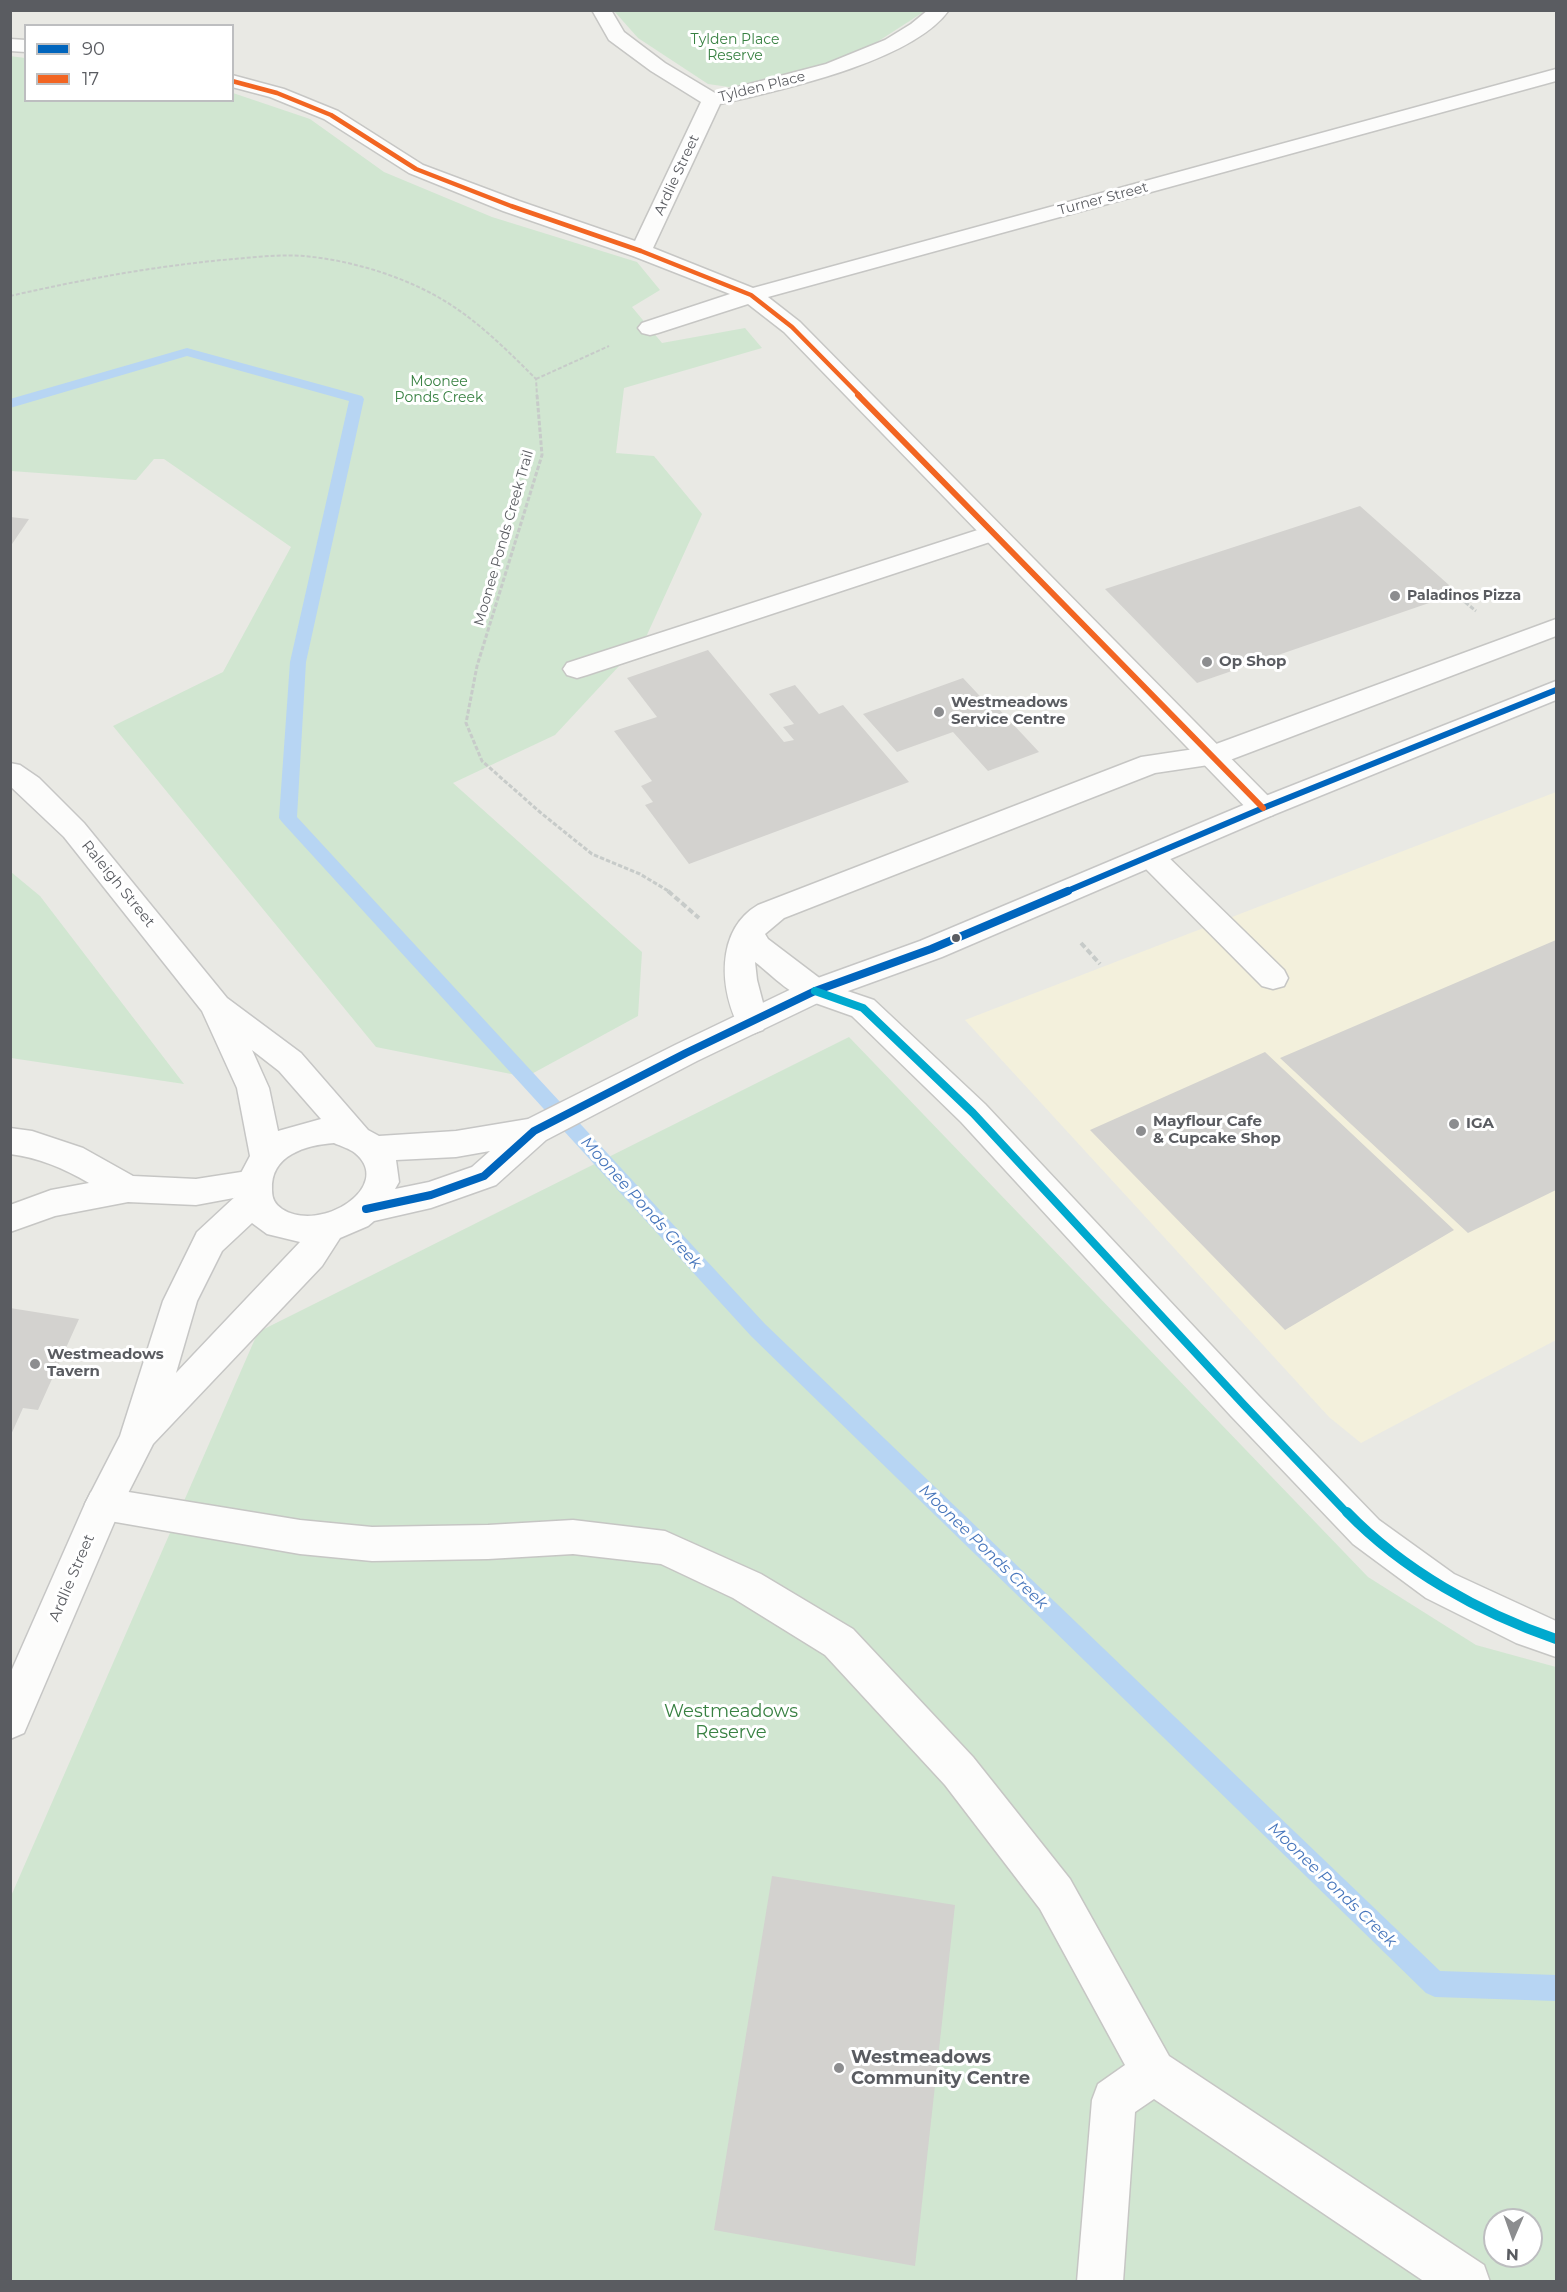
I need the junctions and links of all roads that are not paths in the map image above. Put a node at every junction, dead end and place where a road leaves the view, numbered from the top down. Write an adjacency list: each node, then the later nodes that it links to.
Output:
1 (601, 10): 5 (street, Tylden Place)
2 (940, 10): 5 (street, Tylden Place)
3 (1557, 75): 7 (street, Turner Street)
4 (234, 82): 6 (street)
5 (712, 100): 6 (street, Ardlie Street)
6 (641, 251): 7 (street)
7 (752, 295): 8 (street, Turner Street); 9 (street)
8 (650, 328)
9 (993, 532): 11 (street); 13 (street)
10 (1557, 627): 13 (street)
11 (577, 669)
12 (1557, 690): 15 (street)
13 (1212, 756): 15 (street); 17 (street)
14 (10, 772): 20 (street, Raleigh Street)
15 (1263, 808): 16 (street)
16 (1150, 856): 18 (street); 19 (street)
17 (749, 933): 19 (street); 21 (street)
18 (1273, 978)
19 (816, 991): 21 (street); 32 (street)
20 (216, 1006): 24 (street, Raleigh Street); 25 (street, Raleigh Street)
21 (752, 1022): 22 (street)
22 (534, 1131): 24 (street); 27 (street)
23 (10, 1141): 26 (street)
24 (365, 1143): 25 (street); 27 (street)
25 (258, 1179): 26 (street); 29 (street); 30 (street, Ardlie Street)
26 (128, 1189): 28 (street)
27 (366, 1209): 29 (street)
28 (10, 1219)
29 (328, 1229): 30 (street, Ardlie Street)
30 (138, 1438): 31 (street, Ardlie Street)
31 (104, 1503): 33 (street, Ardlie Street); 34 (street)
32 (1557, 1639)
33 (13, 1709)
34 (1153, 2072): 35 (street); 36 (street)
35 (1100, 2282)
36 (1467, 2282)

